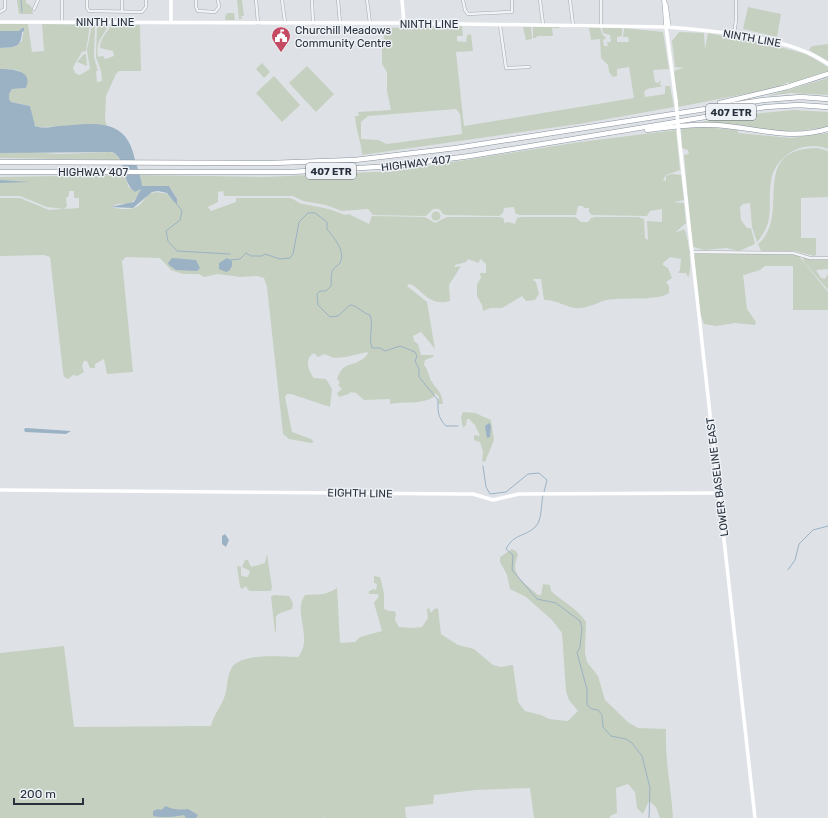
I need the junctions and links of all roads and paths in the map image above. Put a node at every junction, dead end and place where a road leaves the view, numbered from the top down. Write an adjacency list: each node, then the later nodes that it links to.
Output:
1 (5, 0): 24 (street)
2 (38, 0): 23 (street)
3 (62, 0): 27 (street)
4 (86, 0): 25 (street)
5 (122, 0): 25 (street)
6 (146, 0): 25 (street)
7 (171, 0): 28 (main road)
8 (196, 0): 9 (street)
9 (218, 0)
10 (256, 0): 29 (street)
11 (282, 0): 30 (street)
12 (312, 0): 31 (street)
13 (338, 0): 32 (street)
14 (367, 0): 34 (street)
15 (402, 0): 33 (main road)
16 (464, 0): 17 (street)
17 (512, 0)
18 (540, 0): 36 (street)
19 (570, 0): 37 (street)
20 (601, 0): 38 (street)
21 (664, 0): 39 (main road, LOWER BASELINE EAST)
22 (736, 0): 40 (street)
23 (34, 9)
24 (0, 12)
25 (122, 12)
26 (0, 22): 27 (main road, NINTH LINE)
27 (62, 22): 28 (main road, NINTH LINE)
28 (171, 22): 29 (main road, NINTH LINE)
29 (258, 23): 30 (main road, NINTH LINE)
30 (285, 23): 31 (main road, NINTH LINE)
31 (313, 23): 32 (main road, NINTH LINE)
32 (340, 23): 34 (main road, NINTH LINE)
33 (404, 23): 34 (main road, NINTH LINE); 35 (main road, NINTH LINE)
34 (370, 24)
35 (500, 24): 36 (main road, NINTH LINE); 42 (street)
36 (543, 24): 37 (main road, NINTH LINE)
37 (573, 25): 38 (main road, NINTH LINE)
38 (601, 25): 39 (main road, NINTH LINE)
39 (667, 27): 40 (main road, NINTH LINE); 51 (main road, LOWER BASELINE EAST, bridge)
40 (734, 35): 41 (main road, NINTH LINE)
41 (828, 64)
42 (529, 67)
43 (828, 76): 46 (highway)
44 (828, 99): 46 (highway, HIGHWAY 407 / 407 ETR)
45 (828, 107): 47 (highway, HIGHWAY 407 / 407 ETR)
46 (671, 114): 49 (highway, HIGHWAY 407 / 407 ETR)
47 (635, 129): 48 (highway); 50 (highway, HIGHWAY 407 / 407 ETR)
48 (828, 129)
49 (0, 162)
50 (0, 172)
51 (691, 252): 52 (street); 54 (main road, LOWER BASELINE EAST)
52 (828, 258)
53 (0, 490): 54 (main road, EIGHTH LINE)
54 (719, 494): 55 (main road, LOWER BASELINE EAST)
55 (755, 818)

